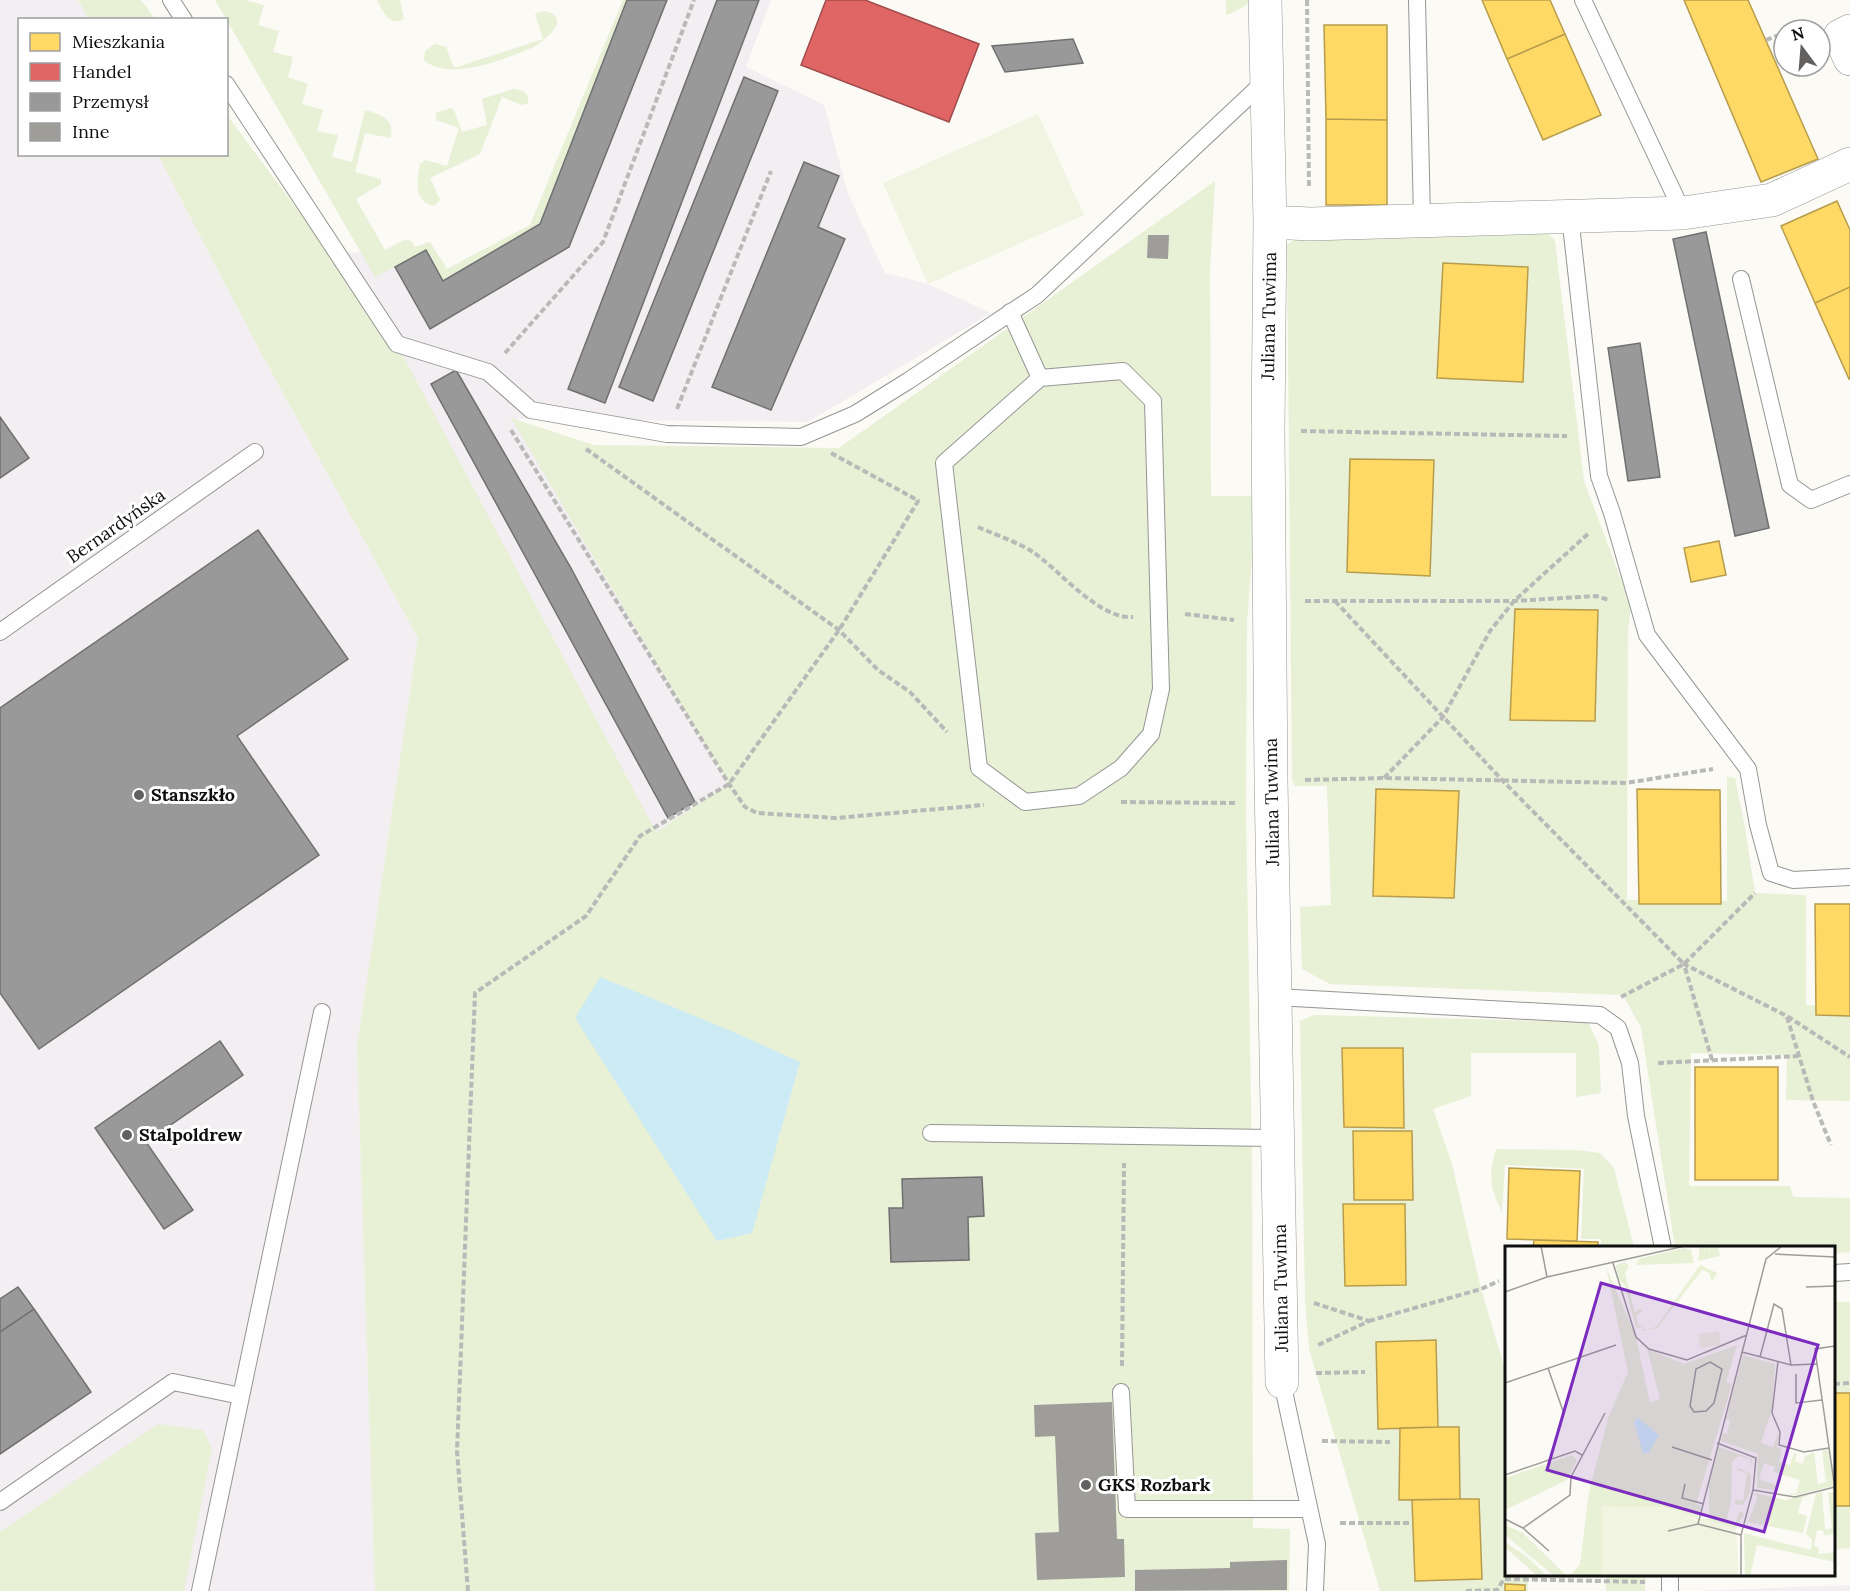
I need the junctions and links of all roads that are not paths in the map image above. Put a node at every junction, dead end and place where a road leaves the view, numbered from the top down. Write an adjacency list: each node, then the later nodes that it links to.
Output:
1 (171, 0): 5 (lane)
2 (1266, 0): 8 (street, Juliana Tuwima)
3 (1417, 0): 13 (lane)
4 (1583, 0): 11 (lane)
5 (183, 18)
6 (1850, 31): 7 (street)
7 (1850, 59)
8 (1269, 78): 14 (street, Juliana Tuwima); 16 (lane)
9 (228, 87): 16 (lane)
10 (1850, 164): 11 (street)
11 (1683, 213): 12 (street)
12 (1570, 216): 13 (street); 21 (lane)
13 (1422, 219): 14 (street)
14 (1270, 222): 22 (street, Juliana Tuwima)
15 (1741, 279): 19 (lane)
16 (1010, 312): 17 (lane)
17 (1040, 378): 17 (lane)
18 (255, 452): 20 (lane, Bernardyńska)
19 (1850, 484)
20 (0, 632)
21 (1850, 877)
22 (1276, 998): 25 (street, Juliana Tuwima); 26 (lane)
23 (322, 1012): 31 (lane)
24 (931, 1133): 25 (lane)
25 (1278, 1138): 29 (street, Juliana Tuwima)
26 (1663, 1246)
27 (1850, 1272): 28 (lane)
28 (1835, 1273)
29 (1282, 1374): 33 (lane)
30 (1121, 1392): 33 (lane)
31 (242, 1396): 32 (lane); 34 (lane)
32 (0, 1502)
33 (1311, 1515): 35 (lane)
34 (200, 1591)
35 (1315, 1591)

